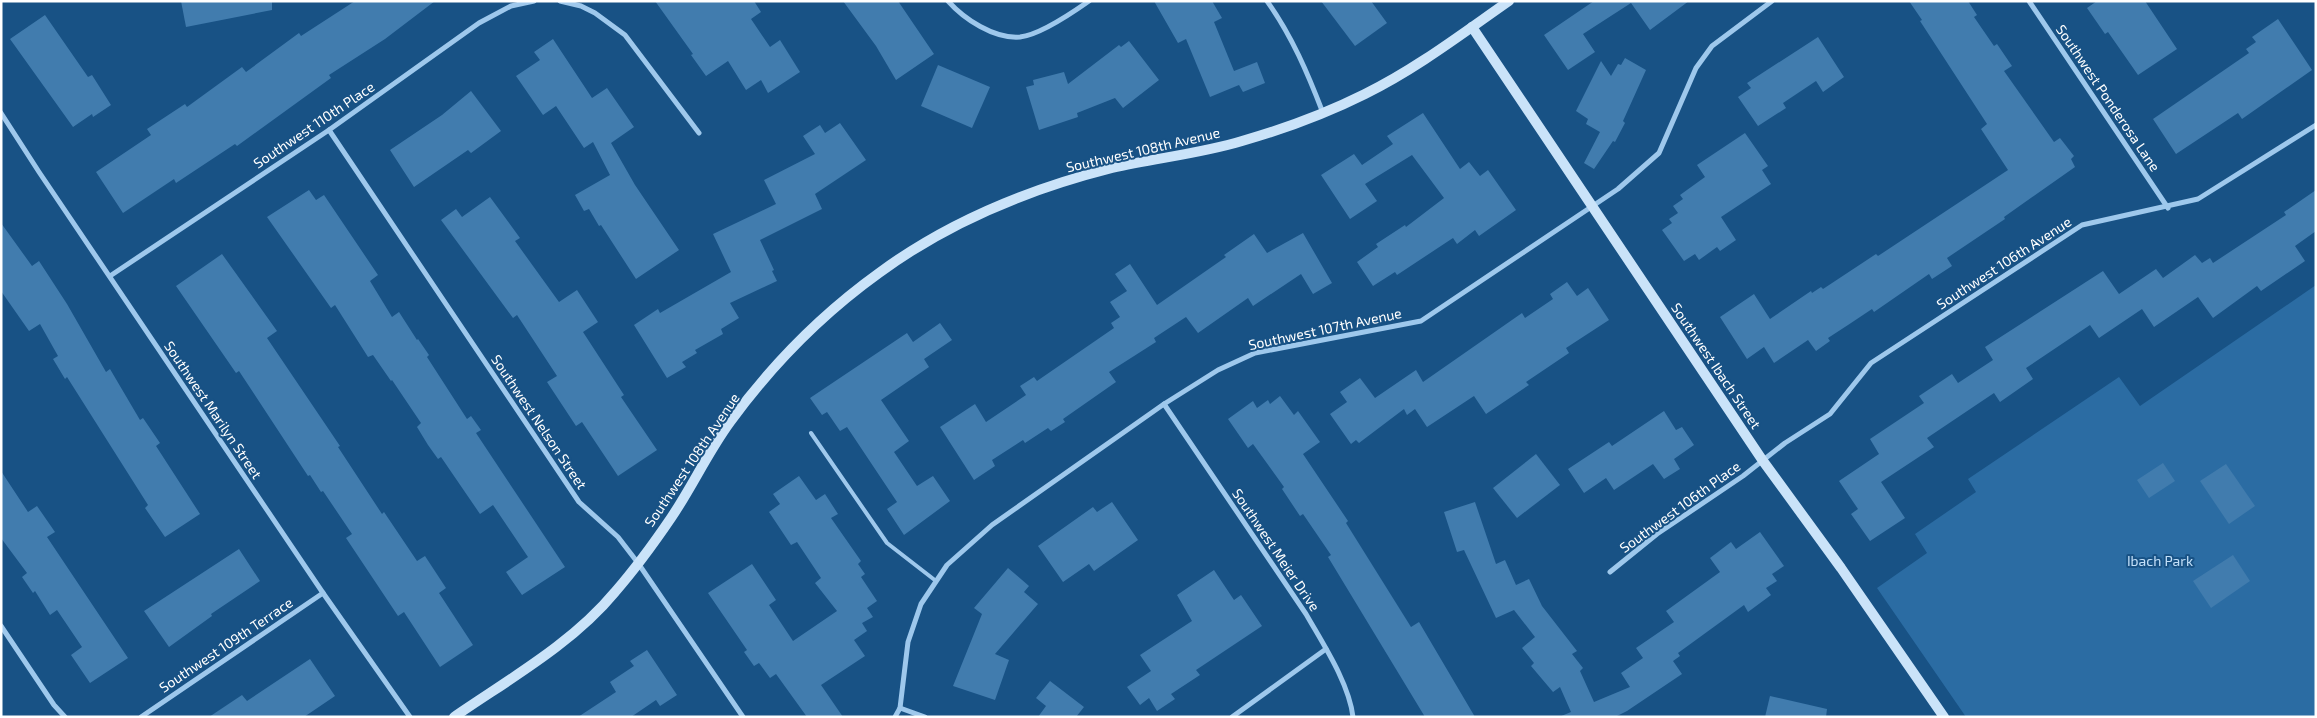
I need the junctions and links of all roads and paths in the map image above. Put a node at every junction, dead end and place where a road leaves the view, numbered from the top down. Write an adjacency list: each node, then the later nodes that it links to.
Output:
1 (534, 1): 13 (street, Southwest 110th Place)
2 (560, 1): 14 (street)
3 (948, 1): 4 (street)
4 (1089, 1)
5 (1267, 1): 10 (street)
6 (1509, 1): 9 (street, Southwest 108th Avenue)
7 (1772, 1): 15 (street, Southwest 107th Avenue)
8 (2029, 1): 16 (street, Southwest Ponderosa Lane)
9 (1472, 27): 10 (street, Southwest 108th Avenue); 15 (street, Southwest Ibach Street)
10 (1323, 113): 21 (street, Southwest 108th Avenue)
11 (1, 114): 17 (street, Southwest Marilyn Street)
12 (2316, 125): 16 (street, Southwest 106th Avenue)
13 (329, 130): 17 (street, Southwest 110th Place); 21 (street, Southwest Nelson Street)
14 (699, 133)
15 (1592, 206): 18 (street, Southwest 107th Avenue); 20 (street, Southwest Ibach Street)
16 (2168, 208): 20 (street, Southwest 106th Avenue)
17 (110, 276): 24 (street, Southwest Marilyn Street)
18 (1164, 404): 23 (street, Southwest 107th Avenue); 26 (street, Southwest Meier Drive)
19 (811, 433): 23 (lane)
20 (1763, 461): 22 (street, Southwest 106th Place); 37 (street, Southwest Ibach Street)
21 (638, 563): 31 (street, Southwest 108th Avenue); 32 (street, Southwest Nelson Street)
22 (1610, 572)
23 (936, 581): 27 (street, Southwest 107th Avenue)
24 (323, 593): 29 (street, Southwest 109th Terrace); 30 (street, Southwest Marilyn Street)
25 (1, 626): 28 (street)
26 (1326, 649): 35 (street); 36 (street, Southwest Meier Drive)
27 (900, 708): 33 (street, Southwest 107th Avenue); 34 (street)
28 (65, 717)
29 (141, 717)
30 (410, 717)
31 (454, 717)
32 (743, 717)
33 (895, 717)
34 (925, 717)
35 (1232, 717)
36 (1353, 717)
37 (1944, 717)

